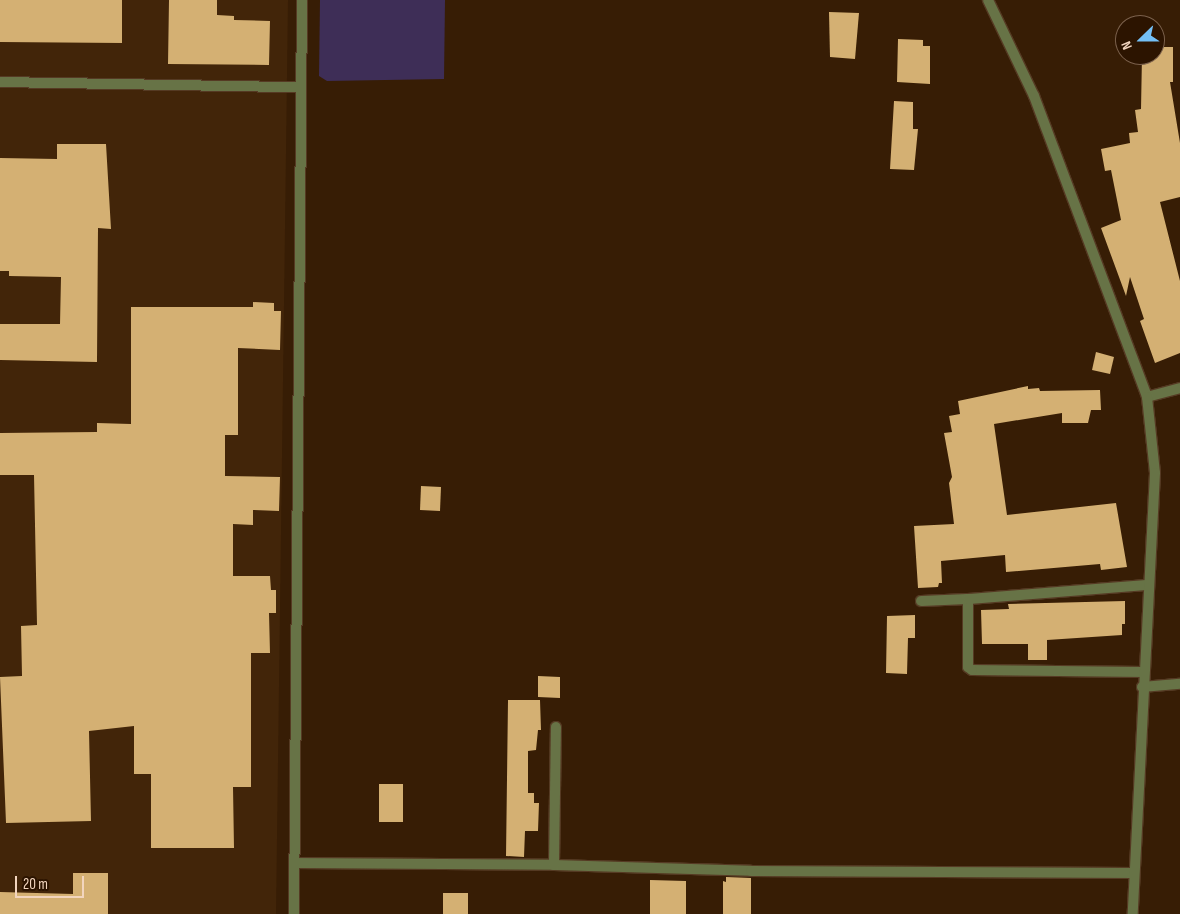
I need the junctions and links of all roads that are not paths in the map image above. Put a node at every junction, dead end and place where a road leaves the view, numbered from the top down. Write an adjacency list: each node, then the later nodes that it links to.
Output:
1 (302, 0): 4 (street)
2 (988, 0): 6 (street)
3 (0, 82): 4 (street)
4 (301, 88): 14 (street)
5 (1180, 388): 6 (street)
6 (1147, 397): 7 (street)
7 (1147, 585): 8 (street); 10 (street)
8 (968, 599): 9 (street); 10 (street)
9 (921, 601)
10 (1143, 672): 12 (street)
11 (1180, 684): 12 (street)
12 (1142, 687): 16 (street)
13 (556, 727): 15 (street)
14 (294, 863): 15 (street); 17 (street)
15 (554, 864): 16 (street)
16 (1134, 873): 18 (street)
17 (294, 914)
18 (1133, 914)

